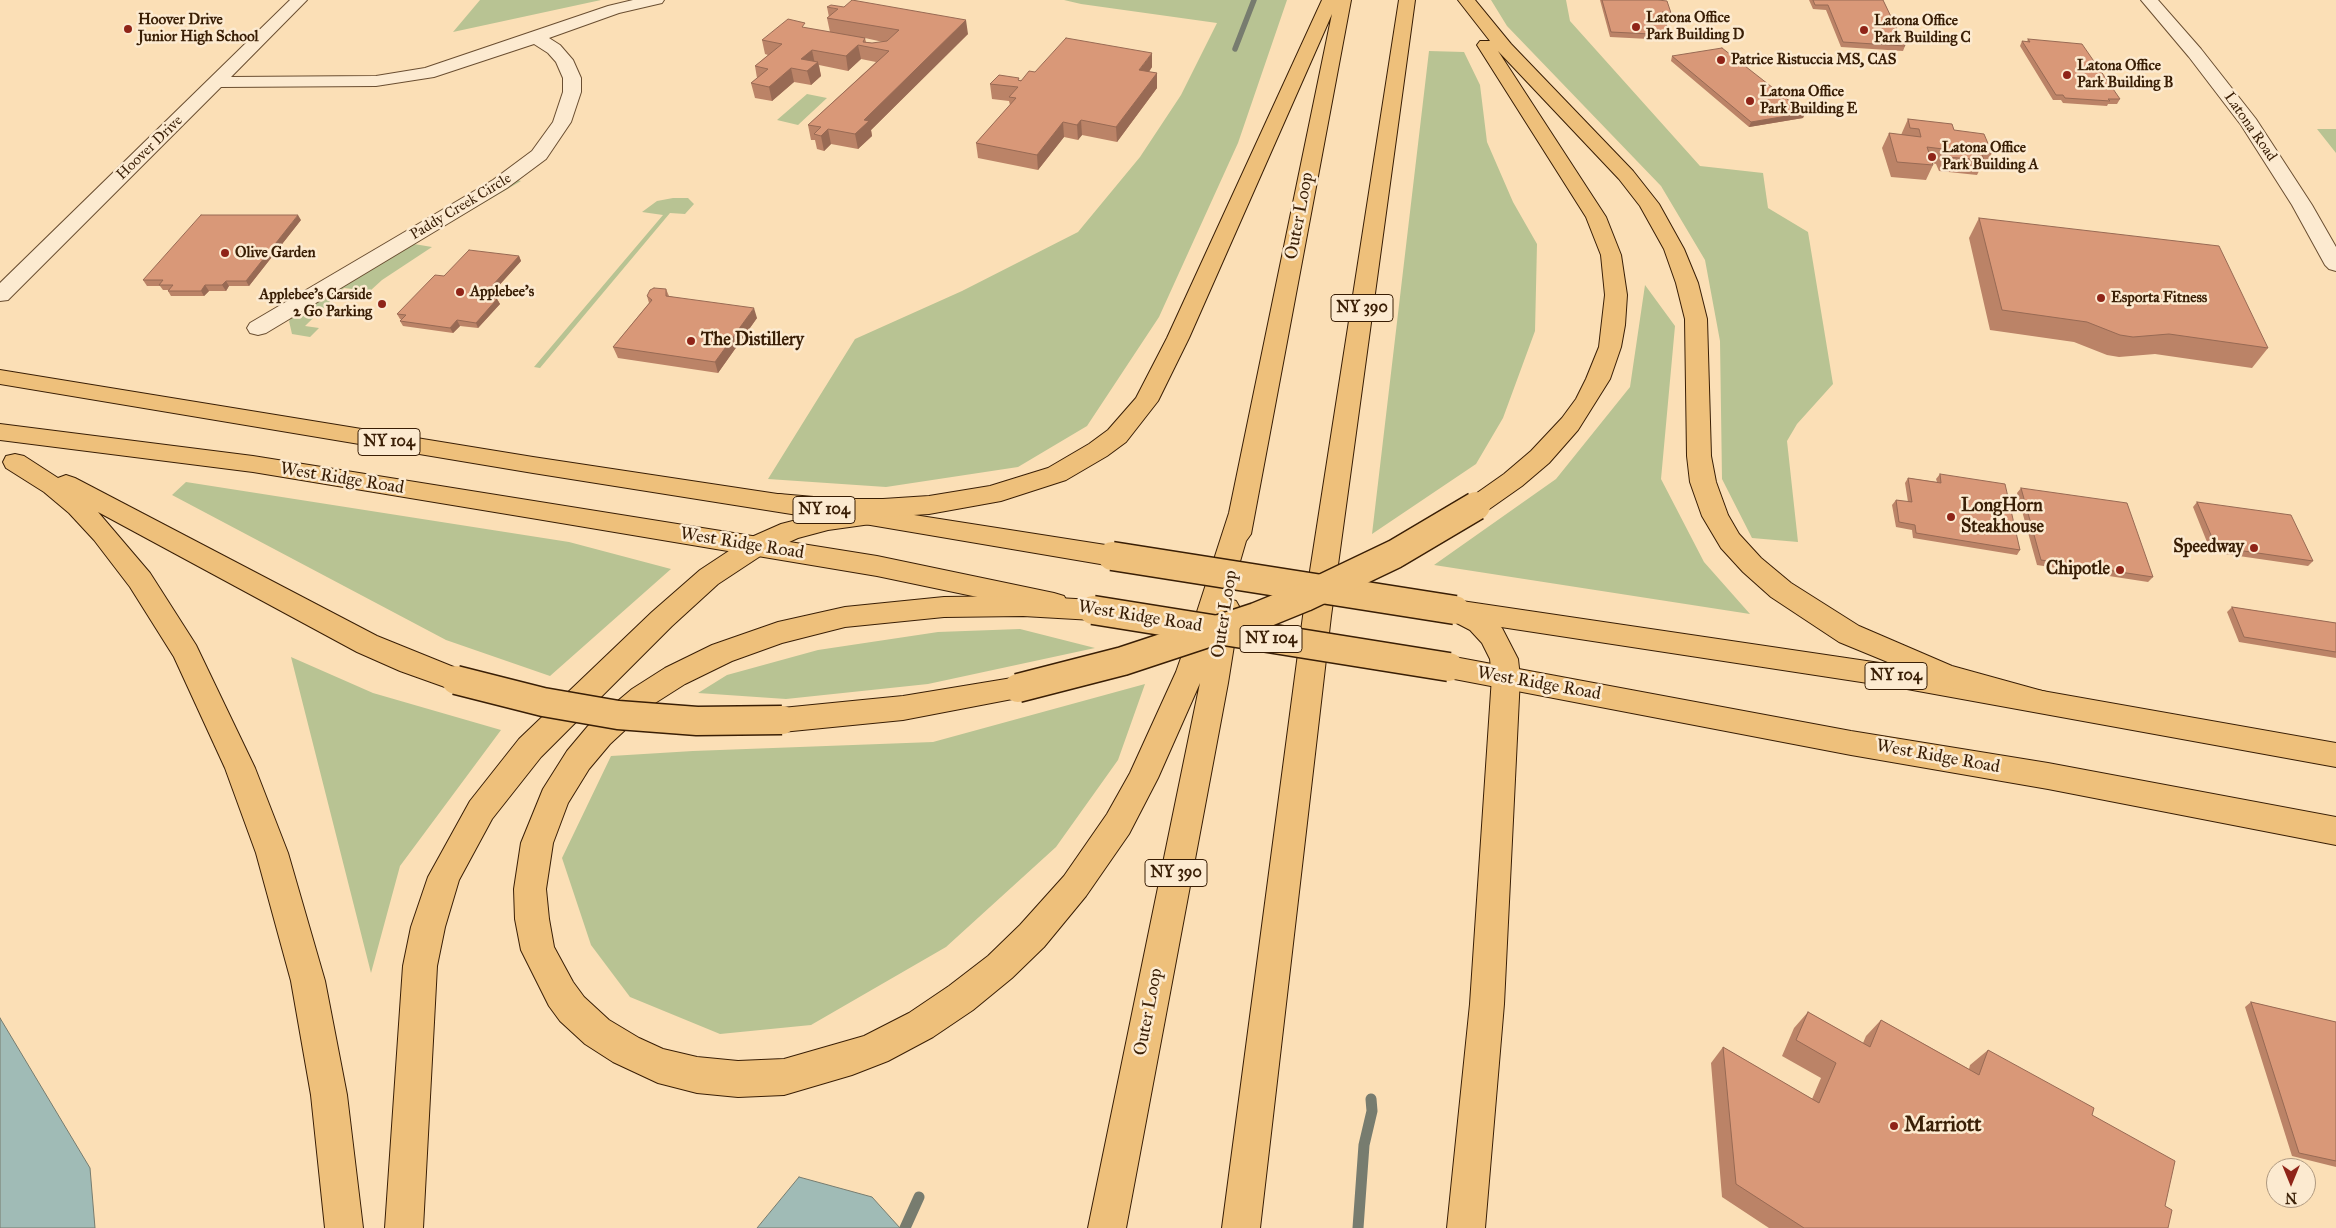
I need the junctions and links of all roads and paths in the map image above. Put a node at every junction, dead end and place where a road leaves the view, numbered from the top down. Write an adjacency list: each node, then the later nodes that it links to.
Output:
1 (299, 0): 10 (street, Hoover Drive)
2 (656, 0): 9 (street)
3 (1330, 0): 17 (main road)
4 (1343, 0): 19 (main road, Outer Loop / NY 390)
5 (1407, 0): 30 (main road, NY 390)
6 (1462, 0): 16 (main road, bridge)
7 (1466, 0): 24 (main road)
8 (2150, 0): 11 (street, Latona Road)
9 (536, 37): 10 (street); 13 (street, Paddy Creek Circle)
10 (217, 82): 12 (street, Hoover Drive)
11 (2336, 265)
12 (0, 295)
13 (258, 328)
14 (0, 377): 17 (main road, NY 104)
15 (0, 432): 20 (main road, West Ridge Road / NY 104)
16 (8, 459): 27 (main road)
17 (779, 503): 18 (main road, NY 104)
18 (869, 517): 20 (main road); 22 (main road, NY 104, bridge)
19 (1240, 517): 21 (main road); 29 (main road, Outer Loop / NY 390)
20 (756, 546): 21 (main road, West Ridge Road / NY 104); 28 (main road)
21 (1093, 610): 23 (main road, West Ridge Road / NY 104, bridge)
22 (1455, 610): 23 (main road); 24 (main road, NY 104)
23 (1506, 678): 26 (main road, West Ridge Road / NY 104); 31 (main road)
24 (2036, 700): 25 (main road, NY 104)
25 (2336, 755)
26 (2336, 831)
27 (344, 1228)
28 (404, 1228)
29 (1107, 1228)
30 (1241, 1228)
31 (1466, 1228)

